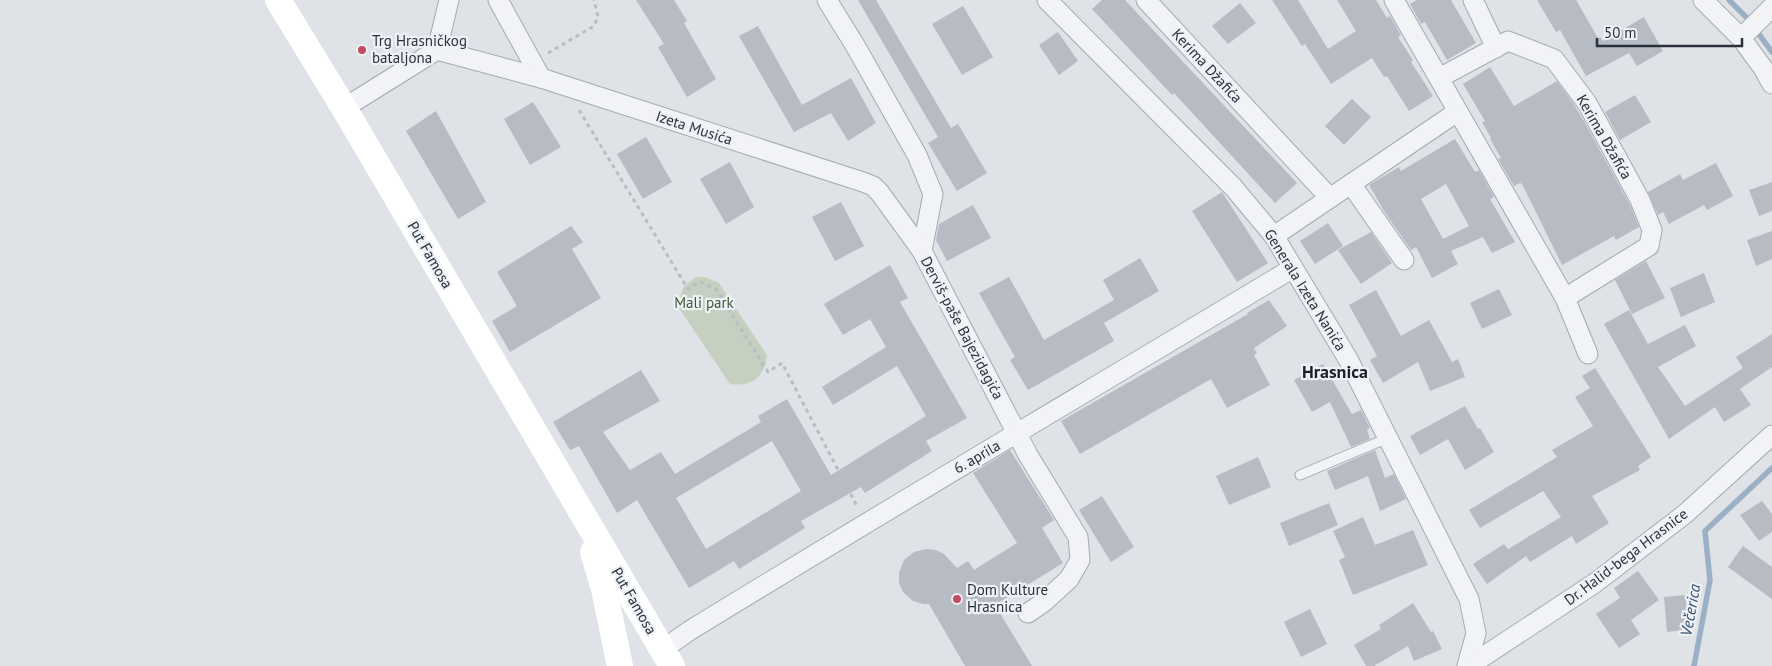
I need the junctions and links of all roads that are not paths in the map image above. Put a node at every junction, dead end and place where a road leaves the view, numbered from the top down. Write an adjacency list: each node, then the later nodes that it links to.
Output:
1 (278, 0): 17 (main road, Put Famosa)
2 (449, 0): 13 (street)
3 (498, 0): 14 (street)
4 (827, 0): 22 (street, Derviš-paše Bajezidagića)
5 (1047, 0): 21 (street, Generala Izeta Nanića)
6 (1146, 0): 20 (street, Kerima Džafića)
7 (1394, 0): 15 (street)
8 (1473, 0): 12 (street)
9 (1703, 0): 11 (street)
10 (1766, 13): 11 (street)
11 (1744, 35): 16 (street)
12 (1496, 48): 15 (street, Kerima Džafića); 25 (street, Kerima Džafića)
13 (437, 50): 14 (street, Izeta Musića); 17 (street)
14 (537, 70): 22 (street, Izeta Musića)
15 (1439, 78): 18 (street)
16 (1772, 84)
17 (344, 108): 31 (main road, Put Famosa)
18 (1457, 112): 19 (street); 25 (street)
19 (1351, 184): 20 (street); 23 (street)
20 (1330, 198): 21 (street)
21 (1274, 236): 24 (street, Generala Izeta Nanića)
22 (922, 251): 27 (street, Derviš-paše Bajezidagića)
23 (1404, 260)
24 (1293, 268): 27 (street, 6. aprila); 29 (street, Generala Izeta Nanića)
25 (1565, 298): 26 (street)
26 (1588, 354)
27 (1018, 433): 32 (street, Derviš-paše Bajezidagića); 33 (street, 6. aprila)
28 (1772, 436): 35 (street, Dr. Halid-bega Hrasnice)
29 (1388, 438): 30 (lane); 35 (street, Generala Izeta Nanića)
30 (1300, 475)
31 (581, 510): 33 (main road, Put Famosa); 34 (main road, Put Famosa)
32 (1028, 613)
33 (667, 658)
34 (620, 666)
35 (1468, 666)

